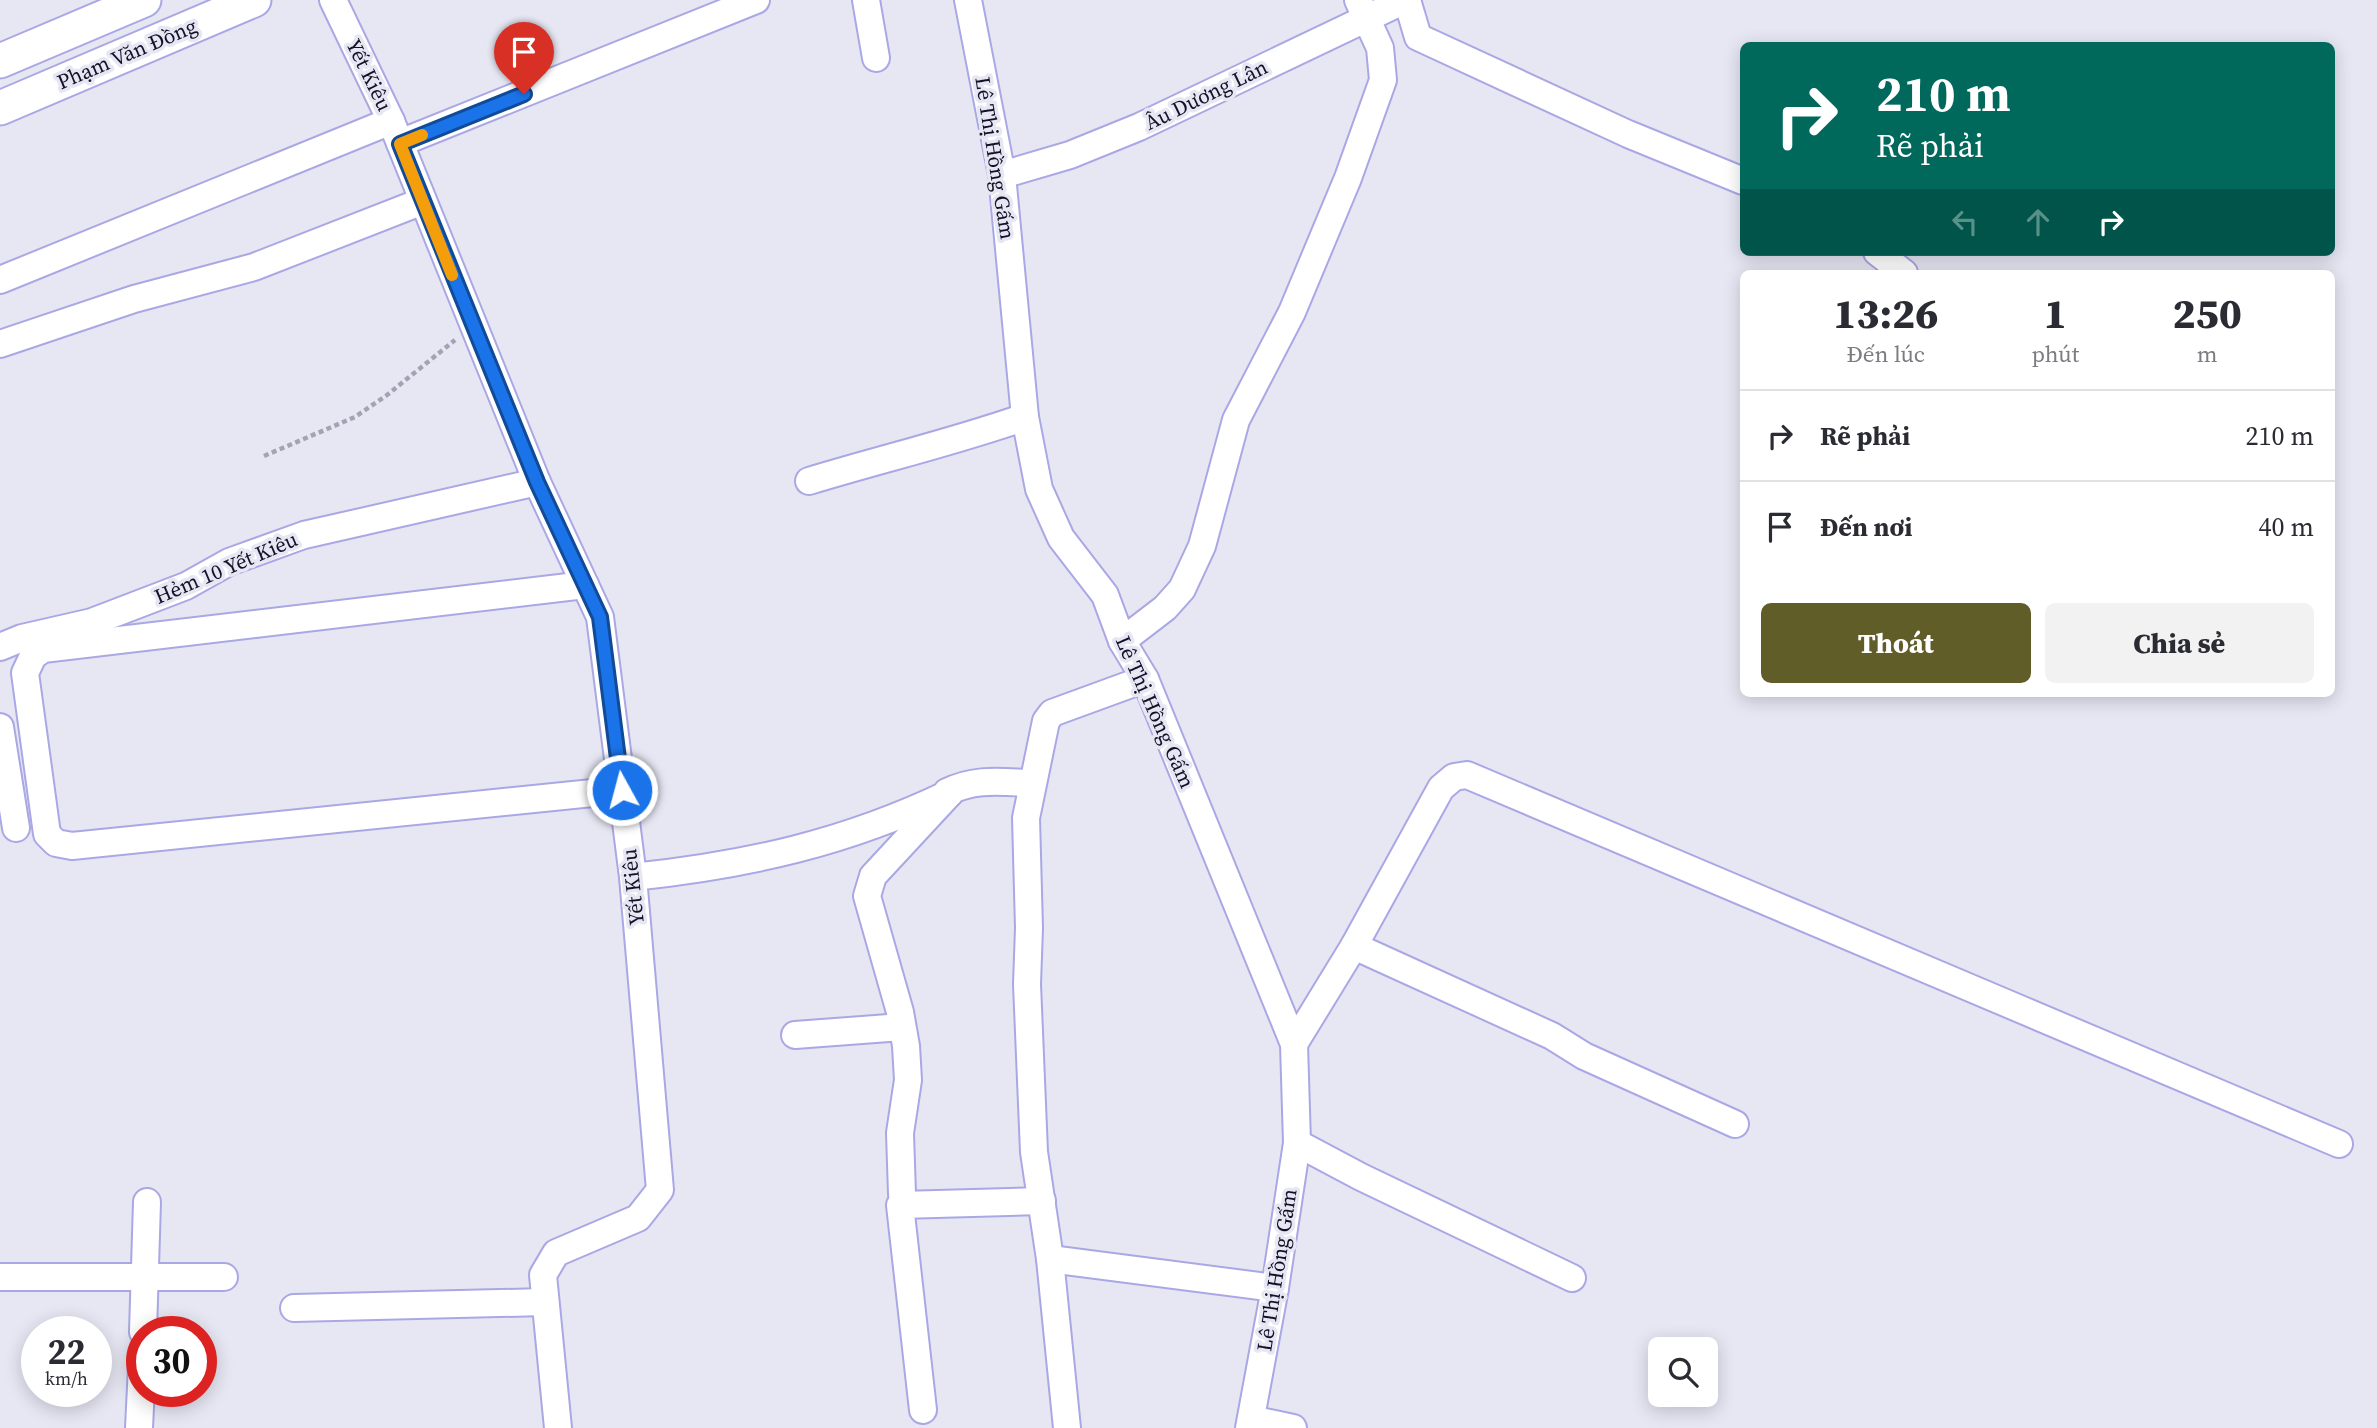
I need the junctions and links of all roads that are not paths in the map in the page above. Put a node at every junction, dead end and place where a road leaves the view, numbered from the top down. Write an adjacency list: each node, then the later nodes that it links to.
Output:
1 (144, 0): 10 (main road, Phạm Văn Đồng)
2 (254, 0): 11 (main road, Phạm Văn Đồng)
3 (333, 0): 12 (street, Yết Kiêu)
4 (756, 0): 12 (street)
5 (866, 0): 9 (street)
6 (968, 0): 13 (street, Lê Thị Hồng Gấm)
7 (1406, 0): 8 (street, Âu Dương Lân); 14 (street)
8 (1362, 10): 13 (street, Âu Dương Lân); 24 (street)
9 (876, 58)
10 (0, 61)
11 (0, 108)
12 (396, 132): 15 (street, Yết Kiêu); 18 (street)
13 (1002, 175): 20 (street, Lê Thị Hồng Gấm)
14 (1740, 180)
15 (423, 201): 19 (street); 22 (street, Yết Kiêu)
16 (1882, 256): 17 (street)
17 (1900, 270)
18 (0, 280)
19 (0, 344)
20 (1025, 417): 21 (street); 24 (street, Lê Thị Hồng Gấm)
21 (809, 481)
22 (537, 482): 23 (street, Yết Kiêu); 25 (street, Hẻm 10 Yết Kiêu)
23 (585, 584): 26 (street); 31 (street, Yết Kiêu)
24 (1122, 641): 28 (street, Lê Thị Hồng Gấm)
25 (0, 647)
26 (43, 649): 27 (street); 31 (street)
27 (0, 658)
28 (1145, 679): 30 (street); 38 (street, Lê Thị Hồng Gấm)
29 (0, 727): 33 (street)
30 (1032, 783): 32 (street); 43 (street)
31 (622, 790): 34 (street, Yết Kiêu)
32 (950, 793): 34 (street); 36 (street)
33 (16, 828)
34 (633, 877): 51 (street, Yết Kiêu)
35 (1354, 946): 38 (street); 39 (street); 41 (street)
36 (902, 1027): 37 (street); 42 (street)
37 (795, 1035)
38 (1294, 1044): 40 (street, Lê Thị Hồng Gấm)
39 (1735, 1124)
40 (1297, 1143): 49 (street); 50 (street, Lê Thị Hồng Gấm)
41 (2339, 1144)
42 (902, 1194)
43 (1042, 1201): 45 (street); 55 (street)
44 (147, 1202): 46 (street)
45 (1050, 1259): 50 (street); 59 (street)
46 (146, 1276): 47 (street); 48 (street); 53 (street)
47 (0, 1277)
48 (224, 1277)
49 (1573, 1278)
50 (1275, 1288): 56 (street, Lê Thị Hồng Gấm)
51 (545, 1302): 52 (street); 58 (street, Yết Kiêu)
52 (293, 1308)
53 (145, 1316)
54 (140, 1407): 57 (street)
55 (923, 1410)
56 (1250, 1424): 60 (street)
57 (139, 1428)
58 (558, 1428)
59 (1067, 1428)
60 (1293, 1428)

